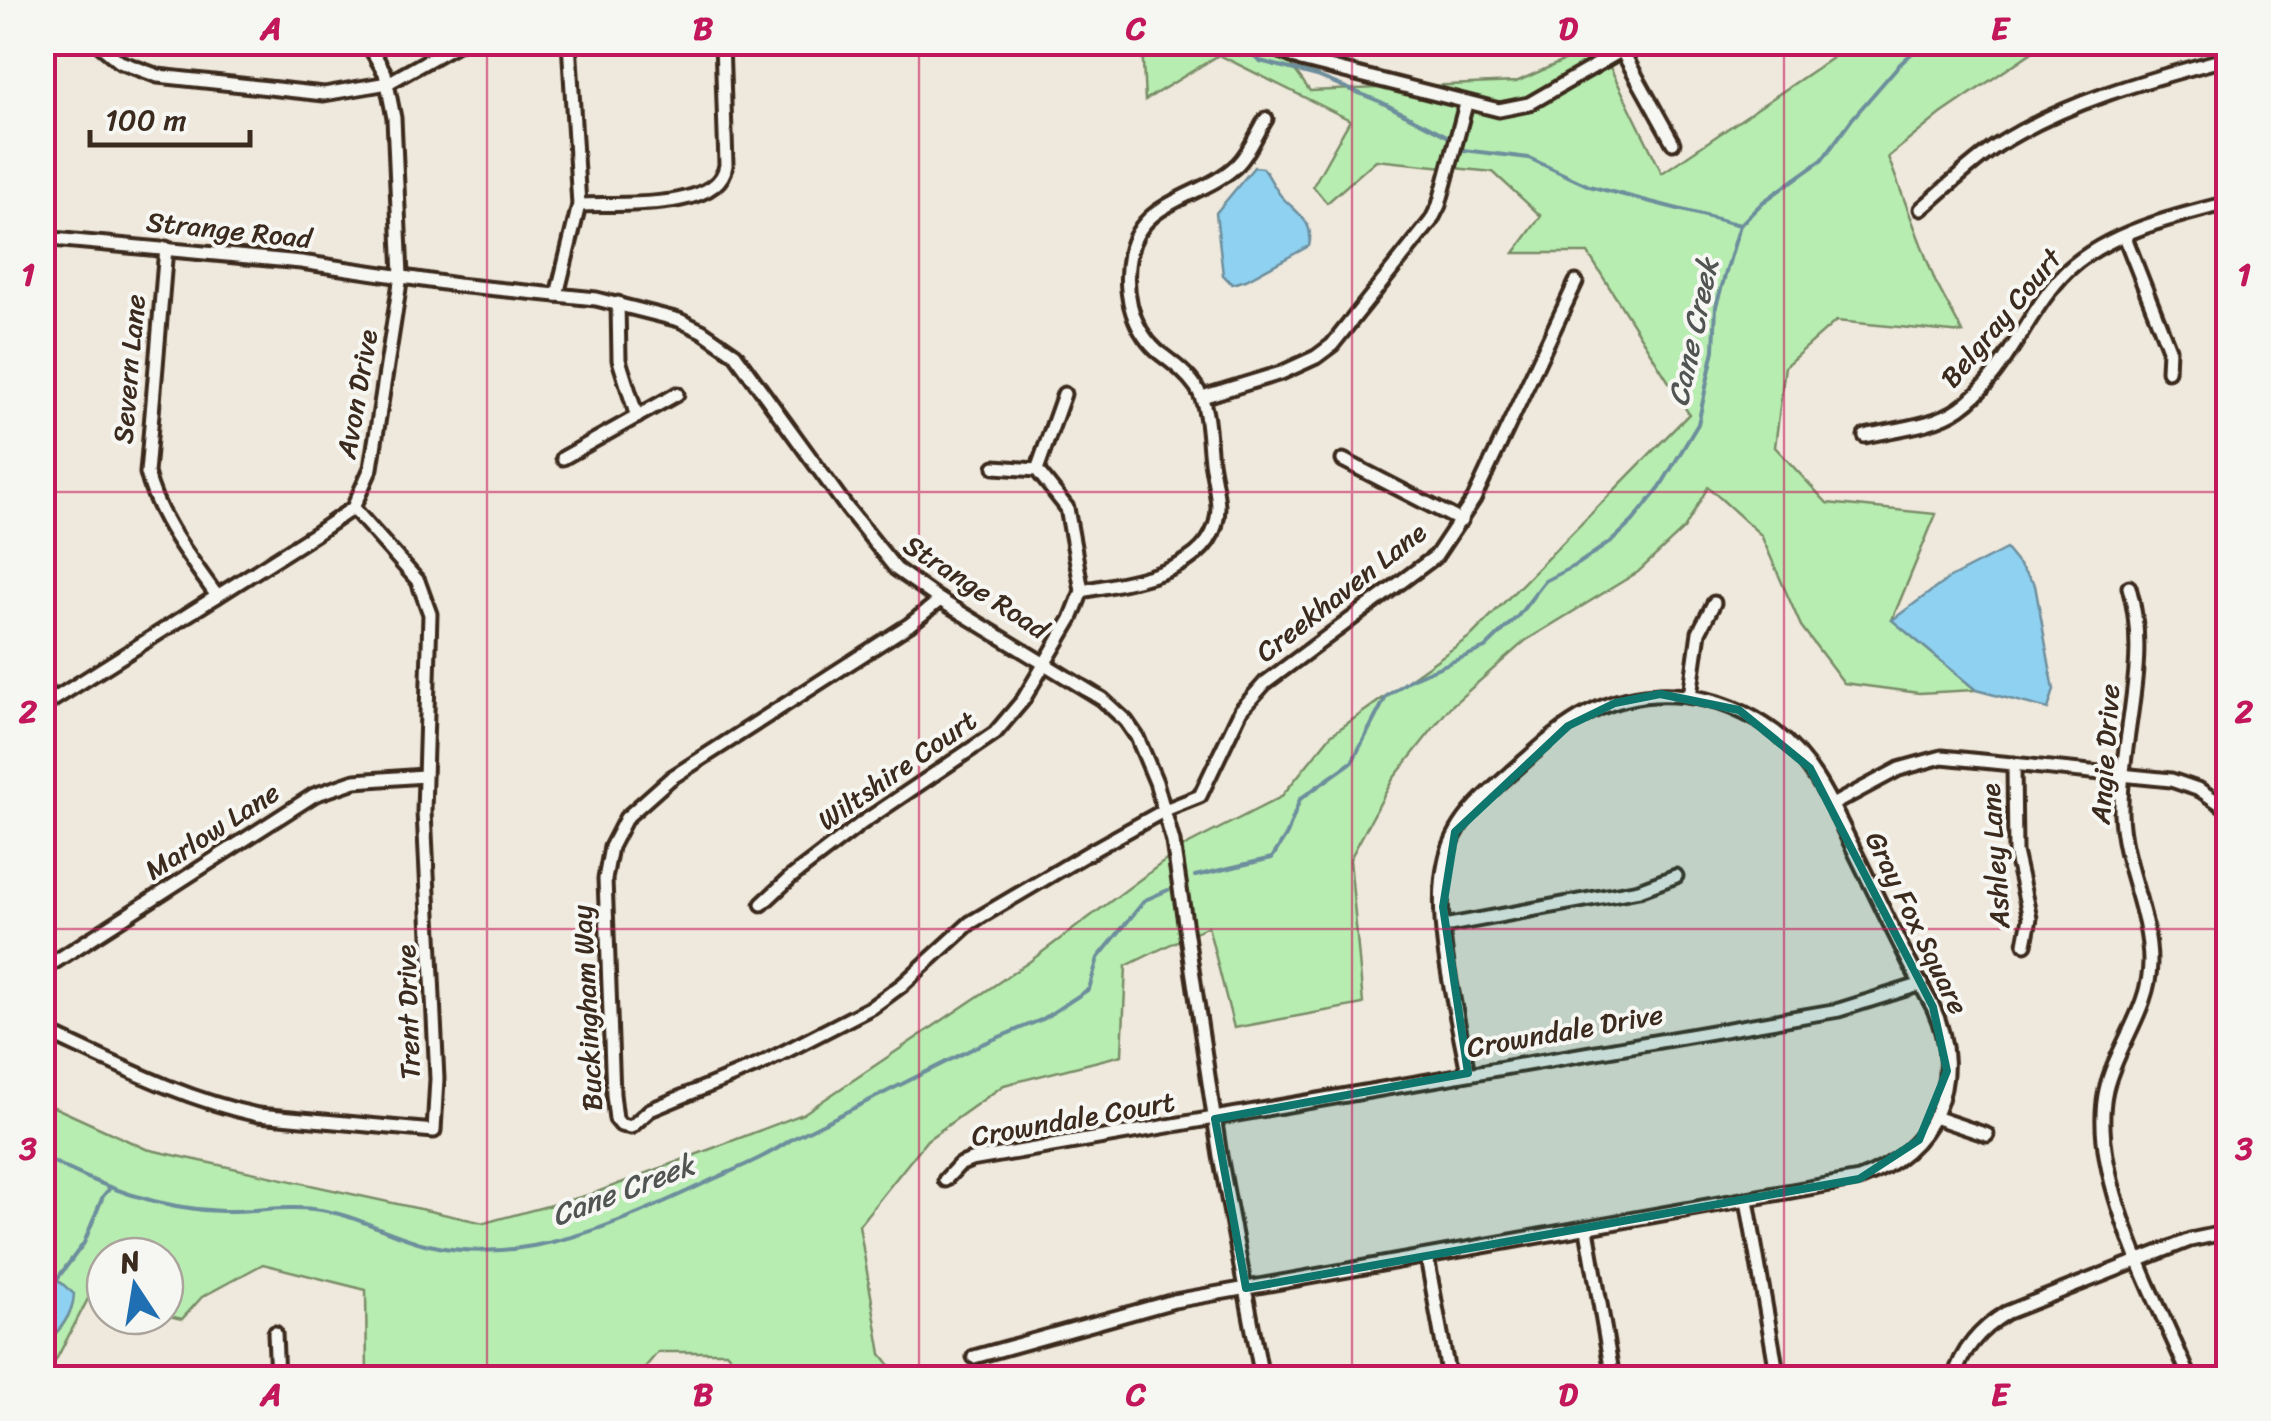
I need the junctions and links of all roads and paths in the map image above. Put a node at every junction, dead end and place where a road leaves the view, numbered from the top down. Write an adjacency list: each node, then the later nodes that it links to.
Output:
1 (96, 42): 10 (street)
2 (368, 42): 10 (street, Avon Drive)
3 (461, 42): 10 (street)
4 (569, 42): 15 (street)
5 (722, 42): 15 (street)
6 (1272, 42): 11 (street)
7 (1636, 42): 8 (street)
8 (1622, 51): 11 (street); 13 (street)
9 (2228, 58): 16 (street)
10 (388, 84): 20 (street, Avon Drive)
11 (1466, 104): 27 (street)
12 (1266, 119): 27 (street)
13 (1673, 143)
14 (2228, 203): 17 (street, Belgray Court)
15 (579, 205): 22 (street)
16 (1921, 209)
17 (2125, 237): 24 (street); 29 (street, Belgray Court)
18 (42, 238): 19 (street, Strange Road)
19 (166, 248): 20 (street, Strange Road); 38 (street, Severn Lane)
20 (401, 276): 22 (street, Strange Road); 34 (street, Avon Drive)
21 (1576, 282): 35 (street, Creekhaven Lane)
22 (558, 295): 23 (street, Strange Road)
23 (618, 303): 28 (street); 39 (street, Strange Road)
24 (2168, 371)
25 (677, 394): 28 (street)
26 (1064, 394): 33 (street)
27 (1202, 397): 37 (street)
28 (636, 417): 30 (street)
29 (1865, 436)
30 (562, 458)
31 (1343, 460): 35 (street)
32 (995, 467): 33 (street)
33 (1036, 470): 37 (street)
34 (353, 508): 38 (street); 47 (street, Trent Drive)
35 (1461, 520): 49 (street, Creekhaven Lane)
36 (2129, 587): 46 (street, Angie Drive)
37 (1082, 590): 41 (street, Wiltshire Court)
38 (217, 596): 44 (street)
39 (940, 600): 41 (street, Strange Road); 49 (street, Buckingham Way)
40 (1714, 603): 43 (street)
41 (1044, 662): 49 (street, Strange Road); 52 (street, Wiltshire Court)
42 (42, 683): 44 (street)
43 (1690, 696): 48 (street, Gray Fox Square); 53 (street, Gray Fox Square)
44 (48, 704)
45 (2014, 764): 46 (street); 48 (street); 54 (street, Ashley Lane)
46 (2124, 774): 50 (street); 67 (street, Angie Drive)
47 (424, 776): 55 (street, Marlow Lane); 57 (street, Trent Drive)
48 (1832, 805): 56 (street, Gray Fox Square)
49 (1165, 810): 60 (street, Strange Road)
50 (2228, 810)
51 (1676, 876): 53 (street)
52 (762, 904)
53 (1444, 926): 58 (street, Gray Fox Square)
54 (2025, 944)
55 (42, 970)
56 (1922, 984): 58 (street, Crowndale Drive); 59 (street, Gray Fox Square)
57 (42, 1030)
58 (1468, 1073): 60 (street, Crowndale Drive)
59 (1934, 1117): 61 (street); 63 (street, Gray Fox Square)
60 (1216, 1119): 62 (street, Crowndale Court); 68 (street, Strange Road)
61 (1987, 1135)
62 (944, 1180)
63 (1748, 1200): 64 (street, Gray Fox Square); 75 (street)
64 (1586, 1229): 66 (street, Gray Fox Square); 74 (street)
65 (2228, 1232): 67 (street)
66 (1427, 1256): 68 (street, Gray Fox Square); 73 (street)
67 (2140, 1259): 76 (street); 77 (street, Angie Drive)
68 (1246, 1288): 70 (street, Gray Fox Square); 72 (street, Strange Road)
69 (275, 1333): 71 (street)
70 (974, 1357)
71 (277, 1378)
72 (1262, 1378)
73 (1449, 1378)
74 (1613, 1378)
75 (1778, 1378)
76 (1954, 1378)
77 (2190, 1378)

